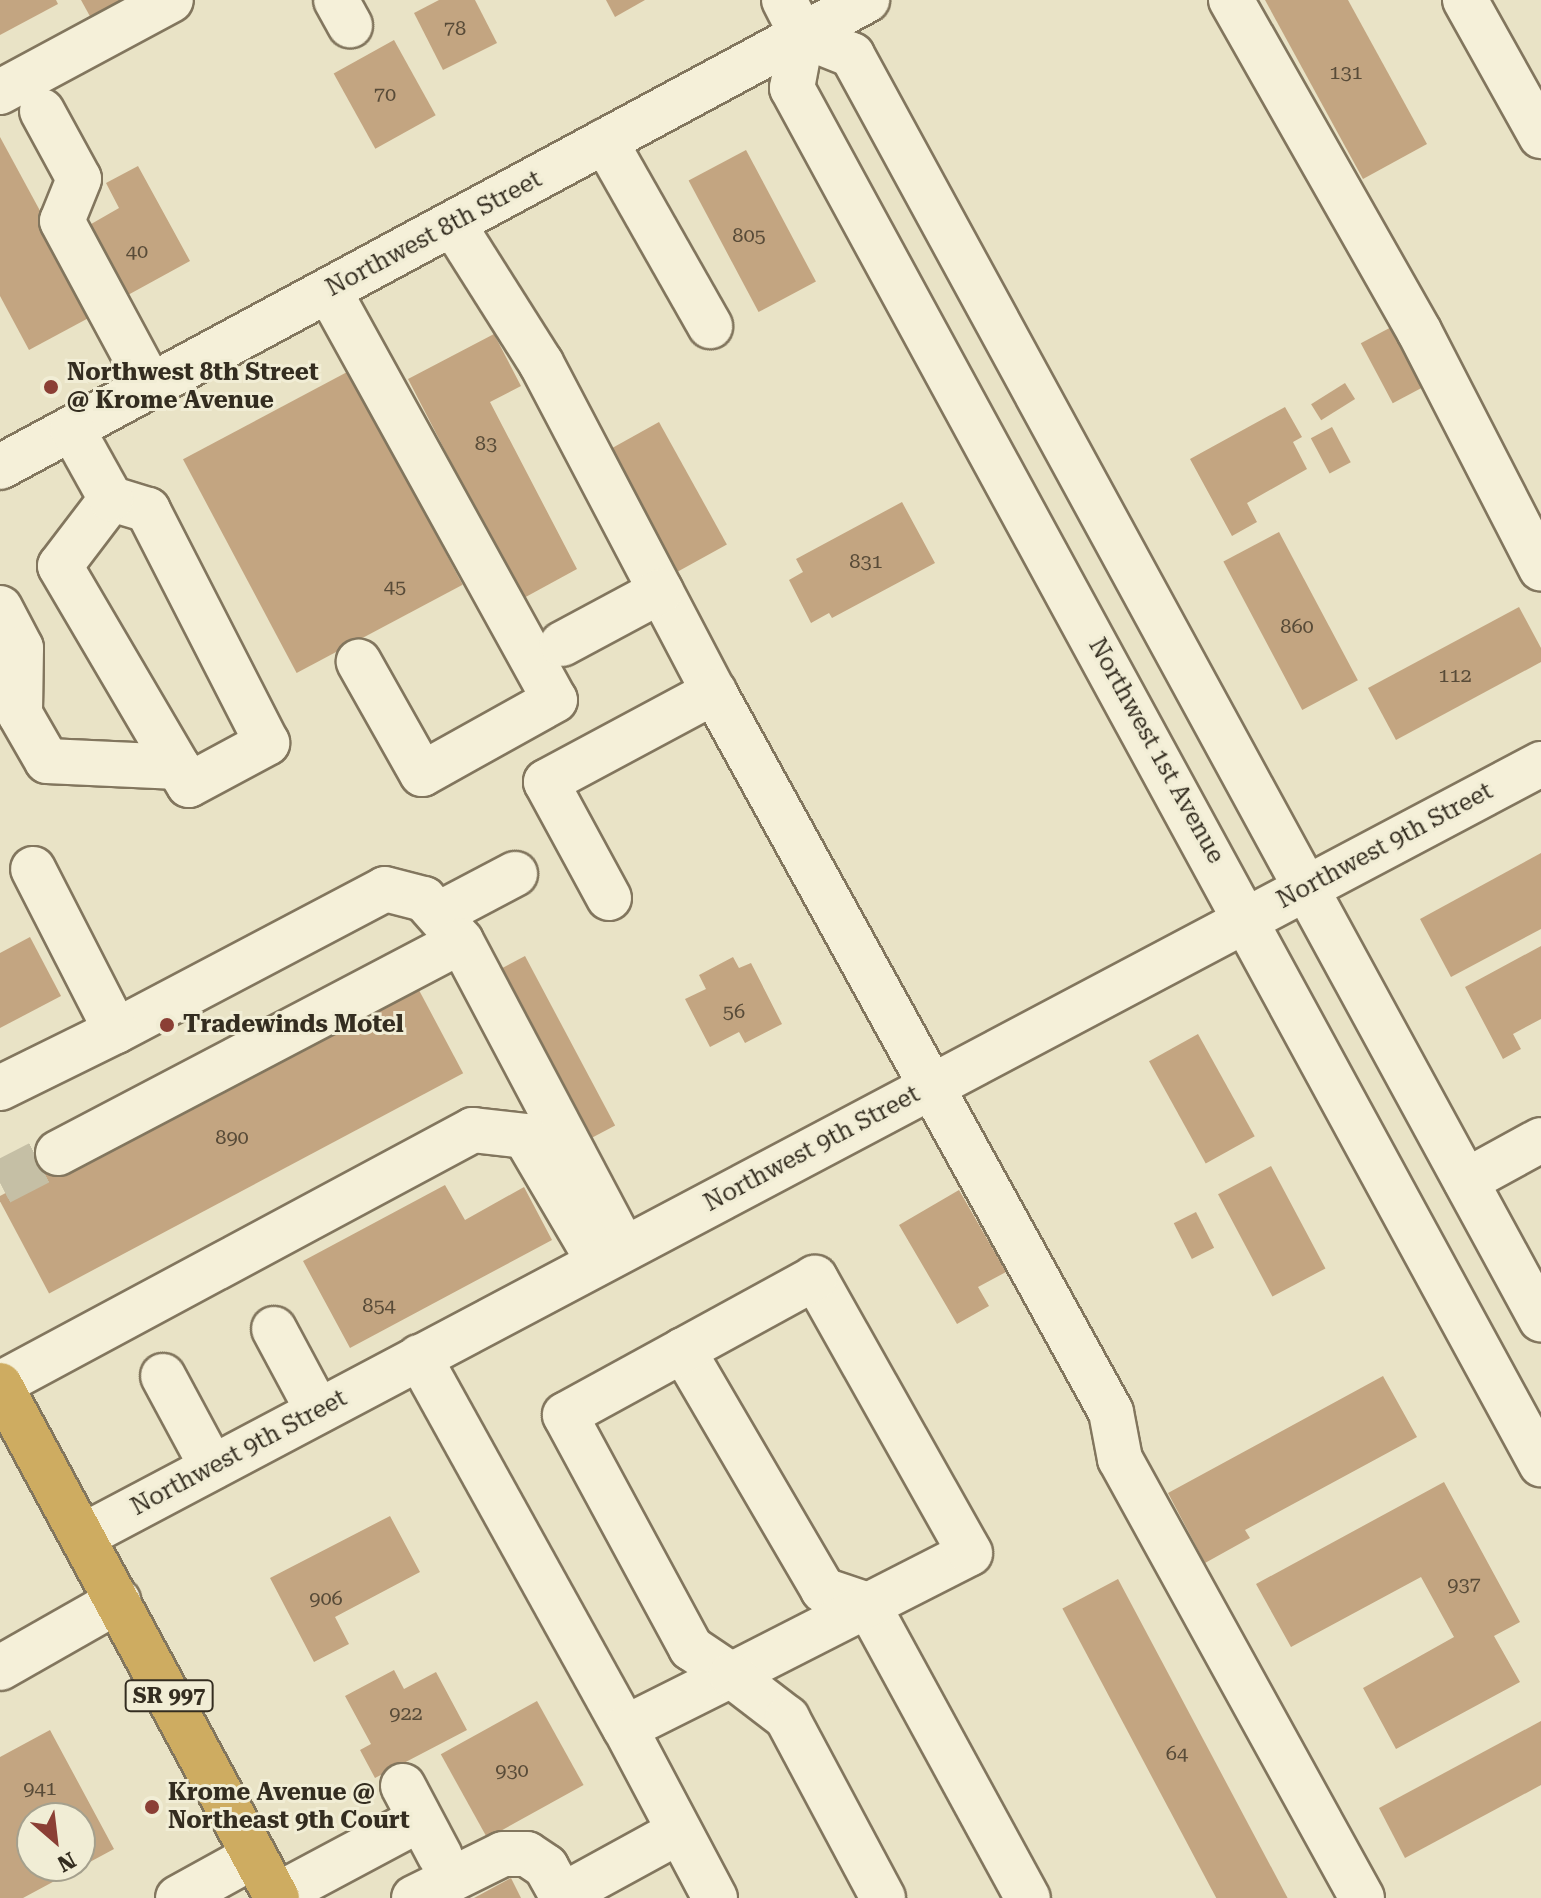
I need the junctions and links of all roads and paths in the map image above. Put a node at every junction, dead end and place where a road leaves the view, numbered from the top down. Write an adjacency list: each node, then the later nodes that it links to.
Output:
1 (171, 0): 6 (street)
2 (867, 0): 5 (street, Northwest 8th Street)
3 (1231, 0): 17 (street)
4 (1465, 0): 8 (street)
5 (793, 18): 9 (street, Northwest 8th Street); 27 (street); 29 (street, Northwest 1st Avenue)
6 (0, 92)
7 (42, 111): 13 (street)
8 (1541, 136)
9 (605, 141): 10 (street, Northwest 8th Street); 12 (street)
10 (453, 224): 11 (street, Northwest 8th Street); 18 (street)
11 (329, 291): 13 (street, Northwest 8th Street); 21 (street)
12 (710, 326)
13 (151, 386): 14 (street, Northwest 8th Street)
14 (72, 429): 15 (street, Northwest 8th Street); 16 (street)
15 (3, 457)
16 (111, 499): 24 (street); 24 (street)
17 (1541, 568)
18 (661, 591): 20 (street); 22 (street)
19 (0, 608): 24 (street)
20 (562, 644)
21 (359, 662)
22 (714, 692): 28 (street); 32 (street)
23 (1541, 764): 27 (street, Northwest 9th Street)
24 (178, 767)
25 (33, 869): 31 (street)
26 (515, 874): 30 (street)
27 (1306, 888): 29 (street, Northwest 9th Street); 36 (street)
28 (609, 898)
29 (1248, 918): 32 (street, Northwest 9th Street); 45 (street, Northwest 1st Avenue)
30 (450, 927): 31 (street); 35 (street); 37 (street)
31 (116, 1031): 33 (street)
32 (930, 1086): 37 (street, Northwest 9th Street); 63 (street)
33 (0, 1088)
34 (1541, 1140): 36 (street)
35 (58, 1153)
36 (1466, 1181): 38 (street)
37 (611, 1256): 41 (street, Northwest 9th Street); 43 (street)
38 (1541, 1319)
39 (274, 1329): 44 (street)
40 (683, 1350): 49 (street); 49 (street); 51 (street)
41 (419, 1357): 44 (street, Northwest 9th Street); 52 (street)
42 (163, 1376): 46 (street)
43 (5, 1405): 47 (highway, SR 997)
44 (318, 1411): 46 (street, Northwest 9th Street)
45 (1541, 1464)
46 (212, 1467): 47 (street, Northwest 9th Street)
47 (83, 1536): 48 (highway, SR 997)
48 (118, 1601): 50 (street); 55 (highway, SR 997)
49 (868, 1605): 51 (street); 62 (street)
50 (0, 1668)
51 (731, 1675): 52 (street); 61 (street)
52 (625, 1728): 54 (street)
53 (421, 1820): 56 (street)
54 (678, 1832): 57 (street); 60 (street)
55 (254, 1856): 56 (highway, SR 997); 58 (street)
56 (276, 1897)
57 (563, 1897): 59 (street)
58 (178, 1898)
59 (414, 1898)
60 (715, 1898)
61 (883, 1898)
62 (1028, 1898)
63 (1362, 1898)

